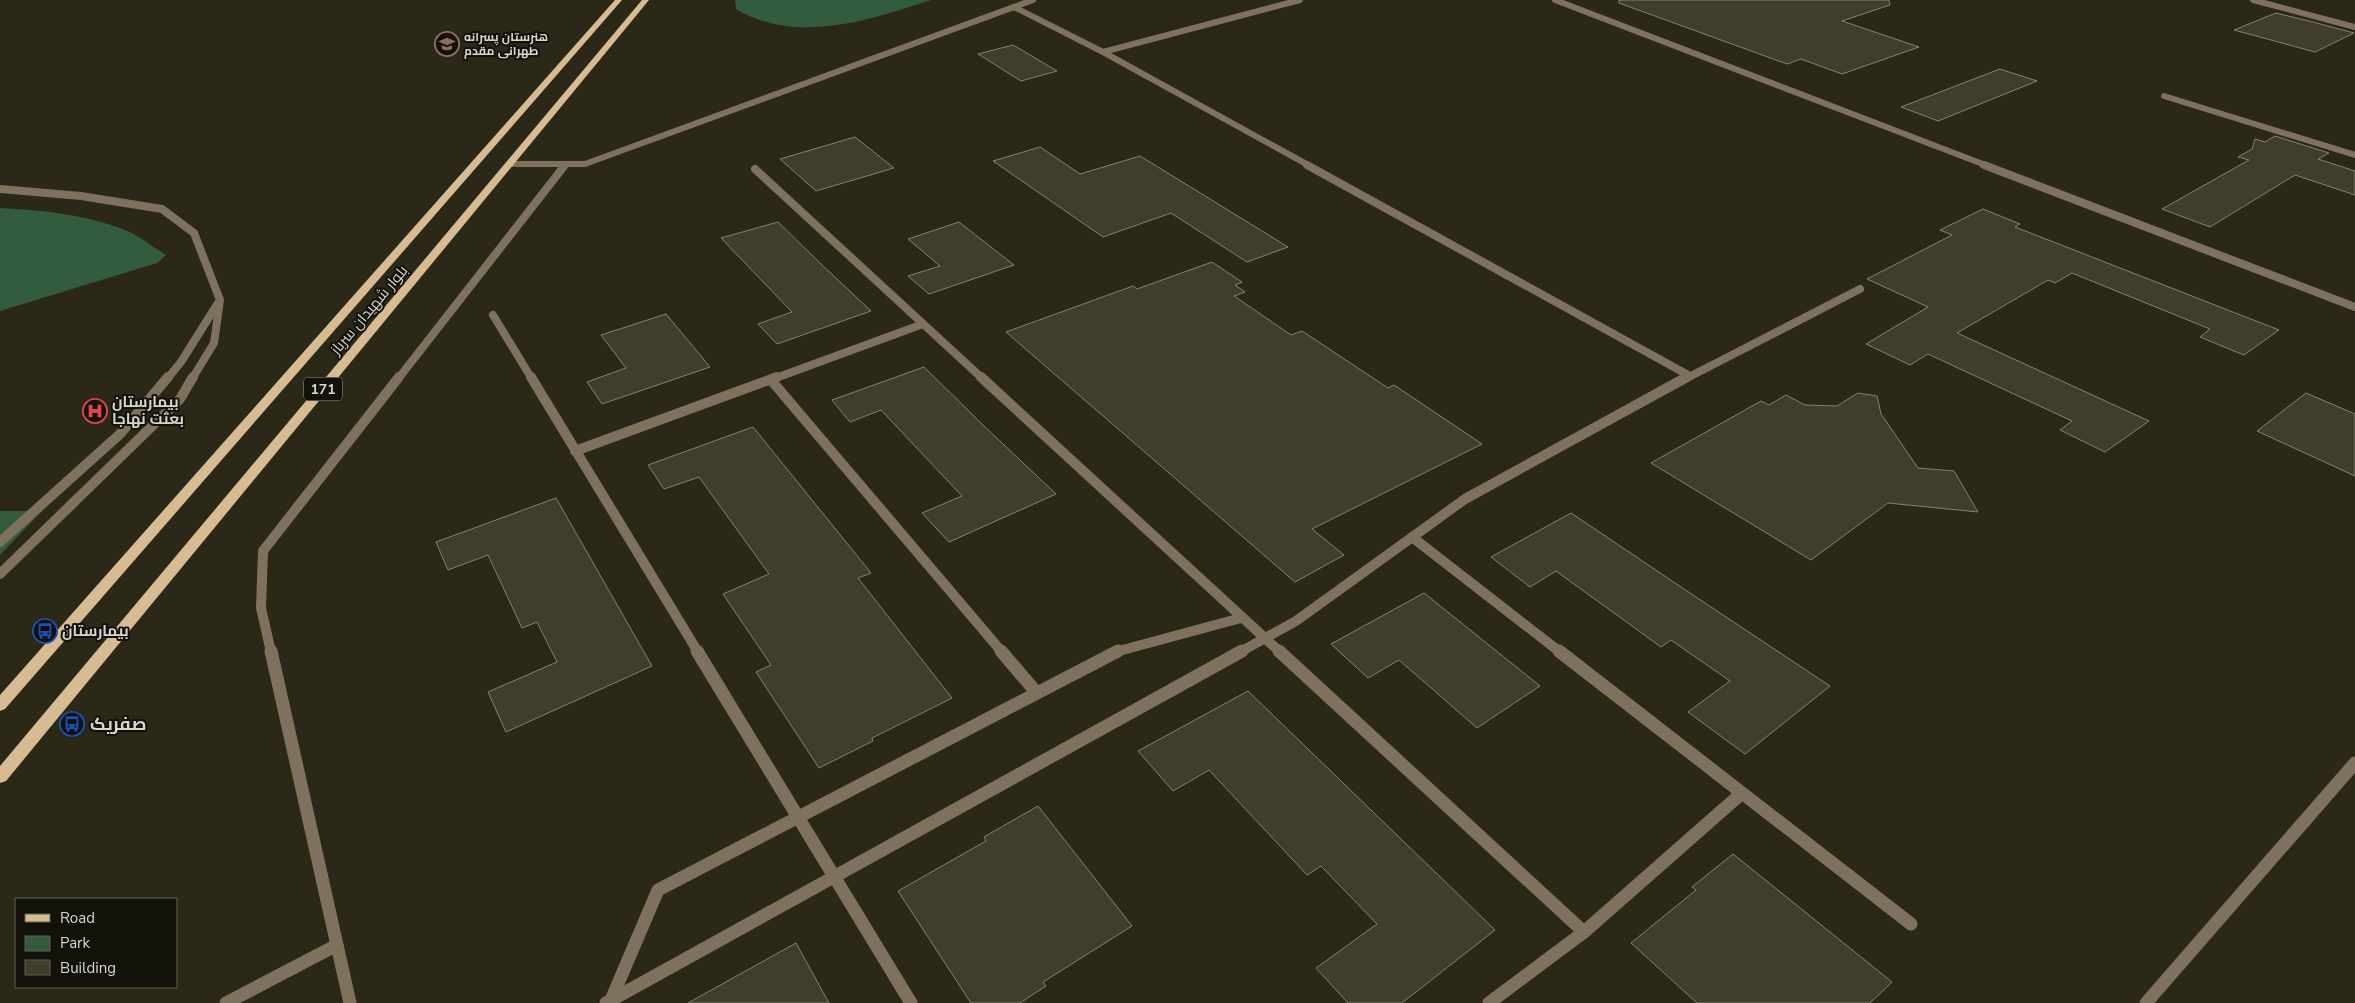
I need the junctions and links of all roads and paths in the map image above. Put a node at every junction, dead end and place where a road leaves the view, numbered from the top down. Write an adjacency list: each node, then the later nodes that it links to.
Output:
1 (619, 0): 30 (main road, بلوار شهیدان سرباز / 171)
2 (646, 0): 12 (main road, بلوار شهیدان سرباز / 171)
3 (1033, 0): 7 (street)
4 (1300, 0): 9 (street)
5 (1555, 0): 18 (street)
6 (2253, 0): 8 (street)
7 (1014, 7): 9 (street); 13 (street)
8 (2355, 27)
9 (1102, 52): 21 (street)
10 (2164, 96): 11 (street)
11 (2355, 155)
12 (510, 164): 13 (street); 32 (main road, بلوار شهیدان سرباز / 171)
13 (566, 164): 38 (street)
14 (755, 169): 20 (street)
15 (0, 189): 17 (street)
16 (1860, 289): 21 (street)
17 (220, 300): 25 (street); 26 (street)
18 (2355, 307)
19 (493, 315): 23 (street)
20 (923, 324): 22 (street); 27 (street)
21 (1690, 376): 24 (street)
22 (771, 380): 23 (street); 29 (street)
23 (575, 451): 34 (street)
24 (1412, 537): 28 (street); 33 (street)
25 (0, 542)
26 (0, 574)
27 (1241, 618): 28 (street); 29 (street)
28 (1264, 639): 35 (street); 37 (street)
29 (1036, 692): 34 (street)
30 (0, 705)
31 (2355, 763): 44 (street)
32 (0, 777)
33 (1742, 793): 36 (street); 37 (street)
34 (797, 817): 35 (street); 39 (street)
35 (833, 877): 39 (street); 42 (street)
36 (1911, 924)
37 (1584, 932): 43 (street)
38 (337, 945): 40 (street); 41 (street)
39 (608, 1002)
40 (226, 1003)
41 (350, 1003)
42 (911, 1003)
43 (1488, 1003)
44 (2146, 1003)

